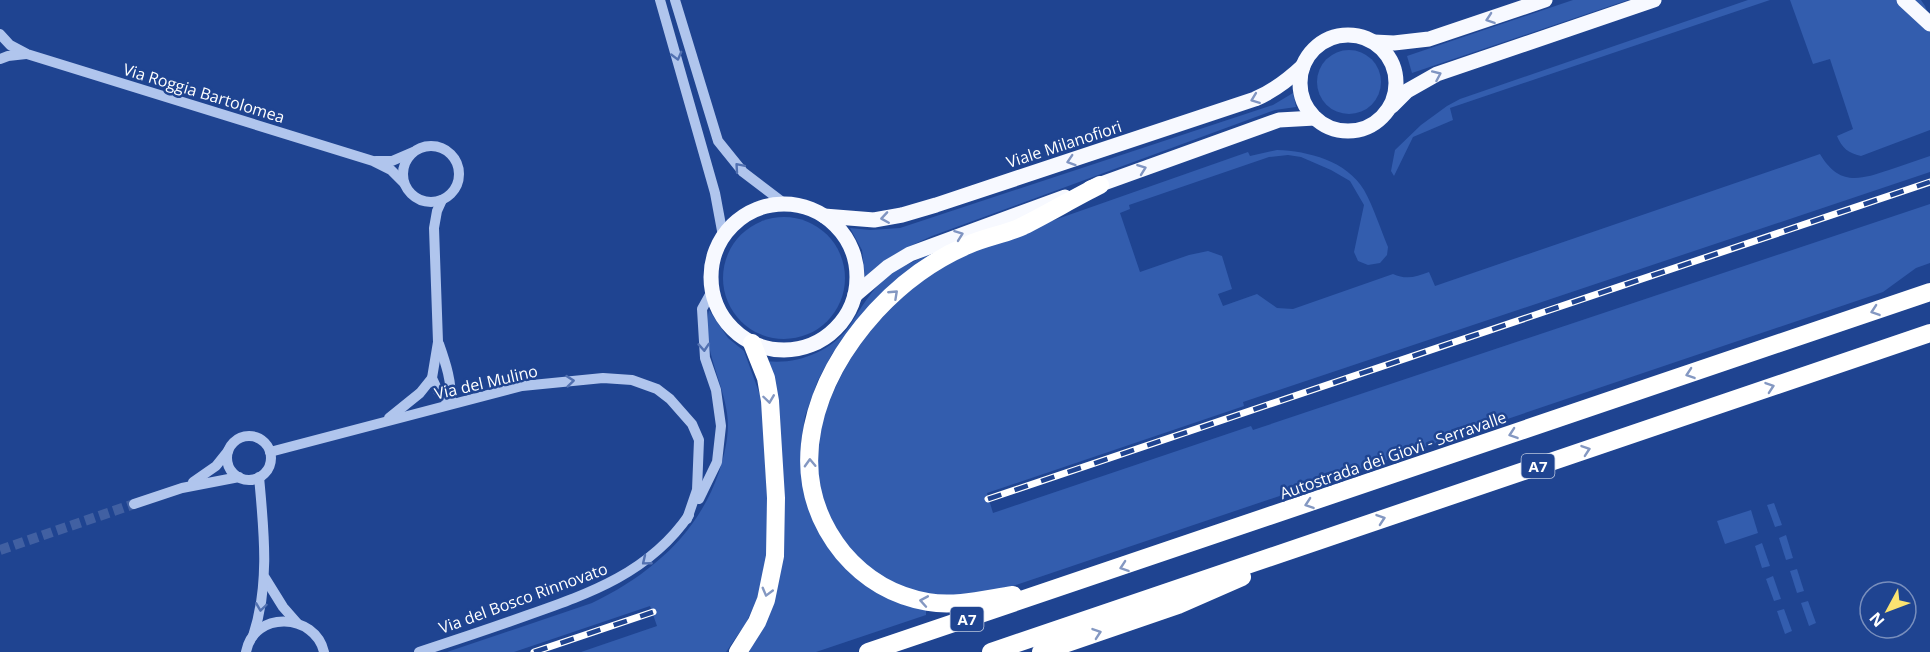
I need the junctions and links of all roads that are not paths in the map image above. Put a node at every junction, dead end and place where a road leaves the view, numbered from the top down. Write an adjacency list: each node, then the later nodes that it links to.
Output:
1 (660, 0): 24 (street, one-way to 24)
2 (675, 0): 21 (street, Viale Milanofiori, one-way to 2)
3 (1545, 0): 8 (main road, one-way to 8)
4 (1654, 0): 13 (main road, one-way to 4)
5 (1904, 0): 6 (main road)
6 (1930, 24)
7 (0, 35): 9 (street, Via Roggia Bartolomea); 10 (street, Via Roggia Bartolomea)
8 (1374, 42): 12 (main road); 13 (main road)
9 (0, 53)
10 (27, 54): 11 (street, Via Roggia Bartolomea); 16 (street, Via Roggia Bartolomea)
11 (0, 59)
12 (1304, 66): 14 (main road); 22 (main road, Viale Milanofiori, one-way to 22)
13 (1390, 108): 14 (main road)
14 (1315, 118): 18 (main road, Viale Milanofiori, one-way to 14)
15 (413, 152): 16 (street, Via Roggia Bartolomea); 17 (street); 20 (street)
16 (373, 161): 17 (street, Via Roggia Bartolomea)
17 (404, 183): 19 (street)
18 (1100, 185): 27 (main road, Viale Milanofiori, one-way to 18); 44 (highway, one-way to 18)
19 (419, 200): 20 (street); 23 (street)
20 (442, 200): 23 (street)
21 (784, 204): 22 (main road, Viale Milanofiori); 24 (main road, Viale Milanofiori)
22 (824, 216): 27 (main road, Viale Milanofiori)
23 (434, 228): 29 (street)
24 (723, 236): 25 (main road, Viale Milanofiori)
25 (712, 291): 30 (main road, Viale Milanofiori); 41 (street, Via del Bosco Rinnovato, one-way to 41)
26 (1930, 292): 44 (highway, Autostrada dei Giovi - Serravalle / A7, one-way to 44)
27 (855, 295): 30 (main road, Viale Milanofiori)
28 (1930, 333): 42 (highway, A7, one-way to 28)
29 (438, 342): 31 (street); 32 (street)
30 (752, 343): 50 (highway, one-way to 50)
31 (432, 378): 32 (street); 33 (street)
32 (451, 404): 33 (street, Via del Mulino); 36 (street, Via del Mulino, one-way to 36)
33 (381, 423): 35 (street, Via del Mulino)
34 (229, 451): 35 (street); 37 (street); 39 (street)
35 (270, 452): 38 (street)
36 (699, 463): 41 (street, Via del Bosco Rinnovato)
37 (239, 477): 38 (street); 39 (street)
38 (259, 477): 43 (street)
39 (182, 488): 40 (street)
40 (134, 504)
41 (687, 519): 49 (street, Via del Bosco Rinnovato, one-way to 49)
42 (1356, 528): 52 (highway, A7); 53 (highway, one-way to 42)
43 (265, 577): 45 (street); 46 (street, one-way to 46)
44 (1065, 587): 51 (highway, Autostrada dei Giovi - Serravalle / A7)
45 (297, 623): 46 (street); 48 (street)
46 (253, 636): 47 (street)
47 (246, 652)
48 (324, 652)
49 (419, 652)
50 (738, 652)
51 (868, 652)
52 (991, 652)
53 (1041, 652)

